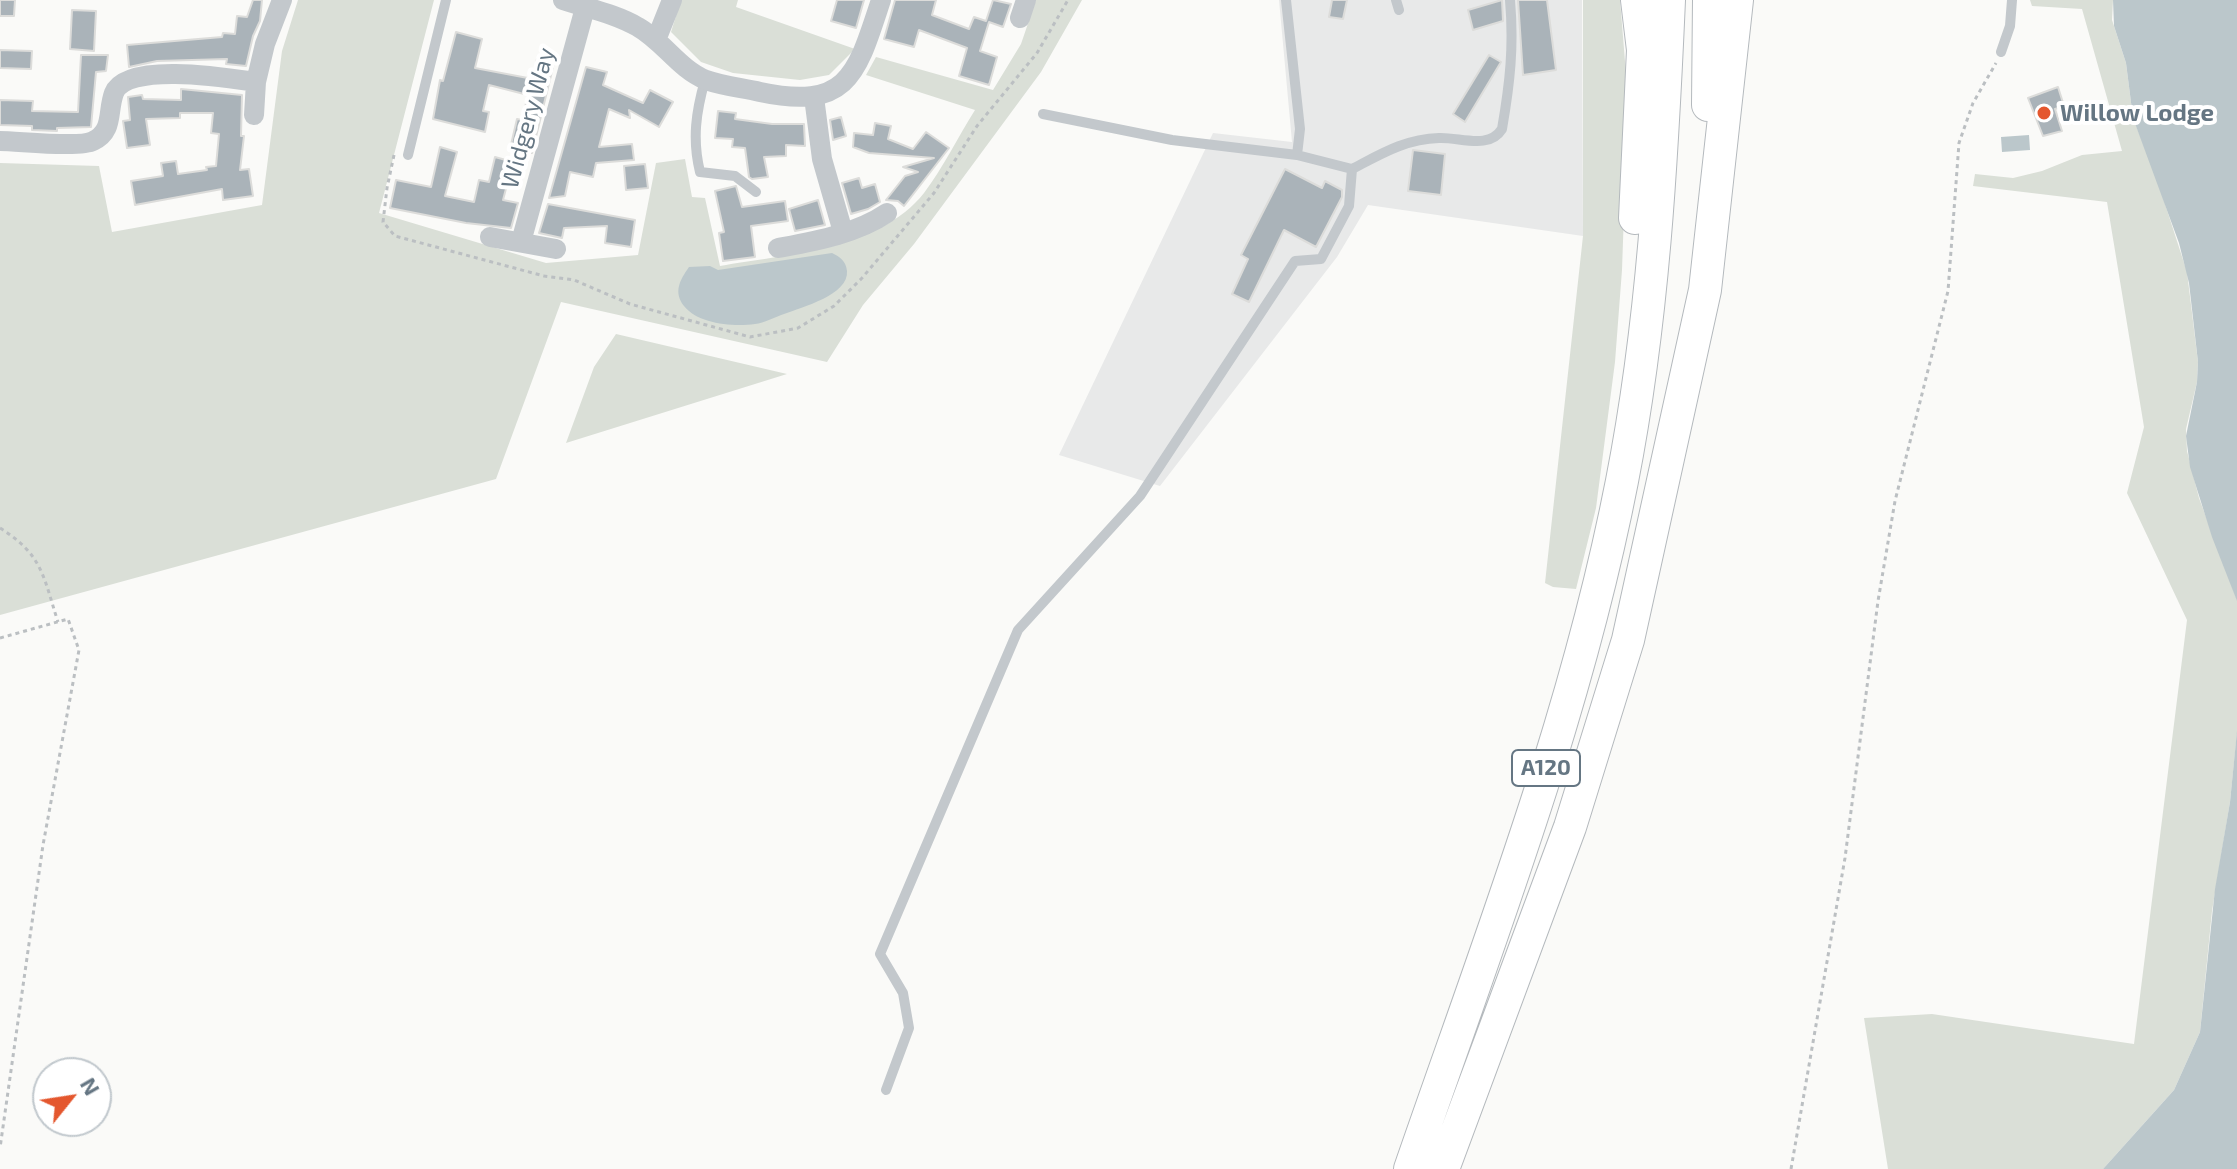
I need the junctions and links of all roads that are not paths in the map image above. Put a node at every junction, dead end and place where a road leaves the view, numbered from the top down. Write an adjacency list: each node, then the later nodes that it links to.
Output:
1 (282, 0): 17 (street)
2 (446, 0): 22 (lane)
3 (563, 0): 13 (street)
4 (672, 0): 14 (street)
5 (881, 0): 18 (street)
6 (1286, 0): 23 (lane)
7 (1510, 0): 24 (lane)
8 (1637, 0): 32 (highway, A120)
9 (1669, 0): 32 (highway, A120)
10 (1709, 0): 33 (highway, A120)
11 (1737, 0): 33 (highway, A120)
12 (2012, 0): 15 (lane)
13 (585, 8): 14 (street); 29 (street, Widgery Way)
14 (656, 40): 16 (street)
15 (2001, 52)
16 (705, 80): 18 (street); 25 (lane)
17 (256, 82): 20 (street); 21 (street)
18 (814, 97): 27 (street)
19 (1043, 114): 23 (lane)
20 (254, 115)
21 (0, 141)
22 (408, 155)
23 (1297, 155): 24 (lane)
24 (1352, 169): 34 (lane)
25 (756, 192)
26 (887, 213): 27 (street)
27 (843, 232): 30 (street)
28 (490, 237): 29 (street)
29 (521, 242): 31 (street)
30 (778, 248)
31 (556, 249)
32 (1643, 357): 35 (highway, A120)
33 (1684, 396): 36 (highway, A120)
34 (886, 1090)
35 (1410, 1169)
36 (1443, 1169)

